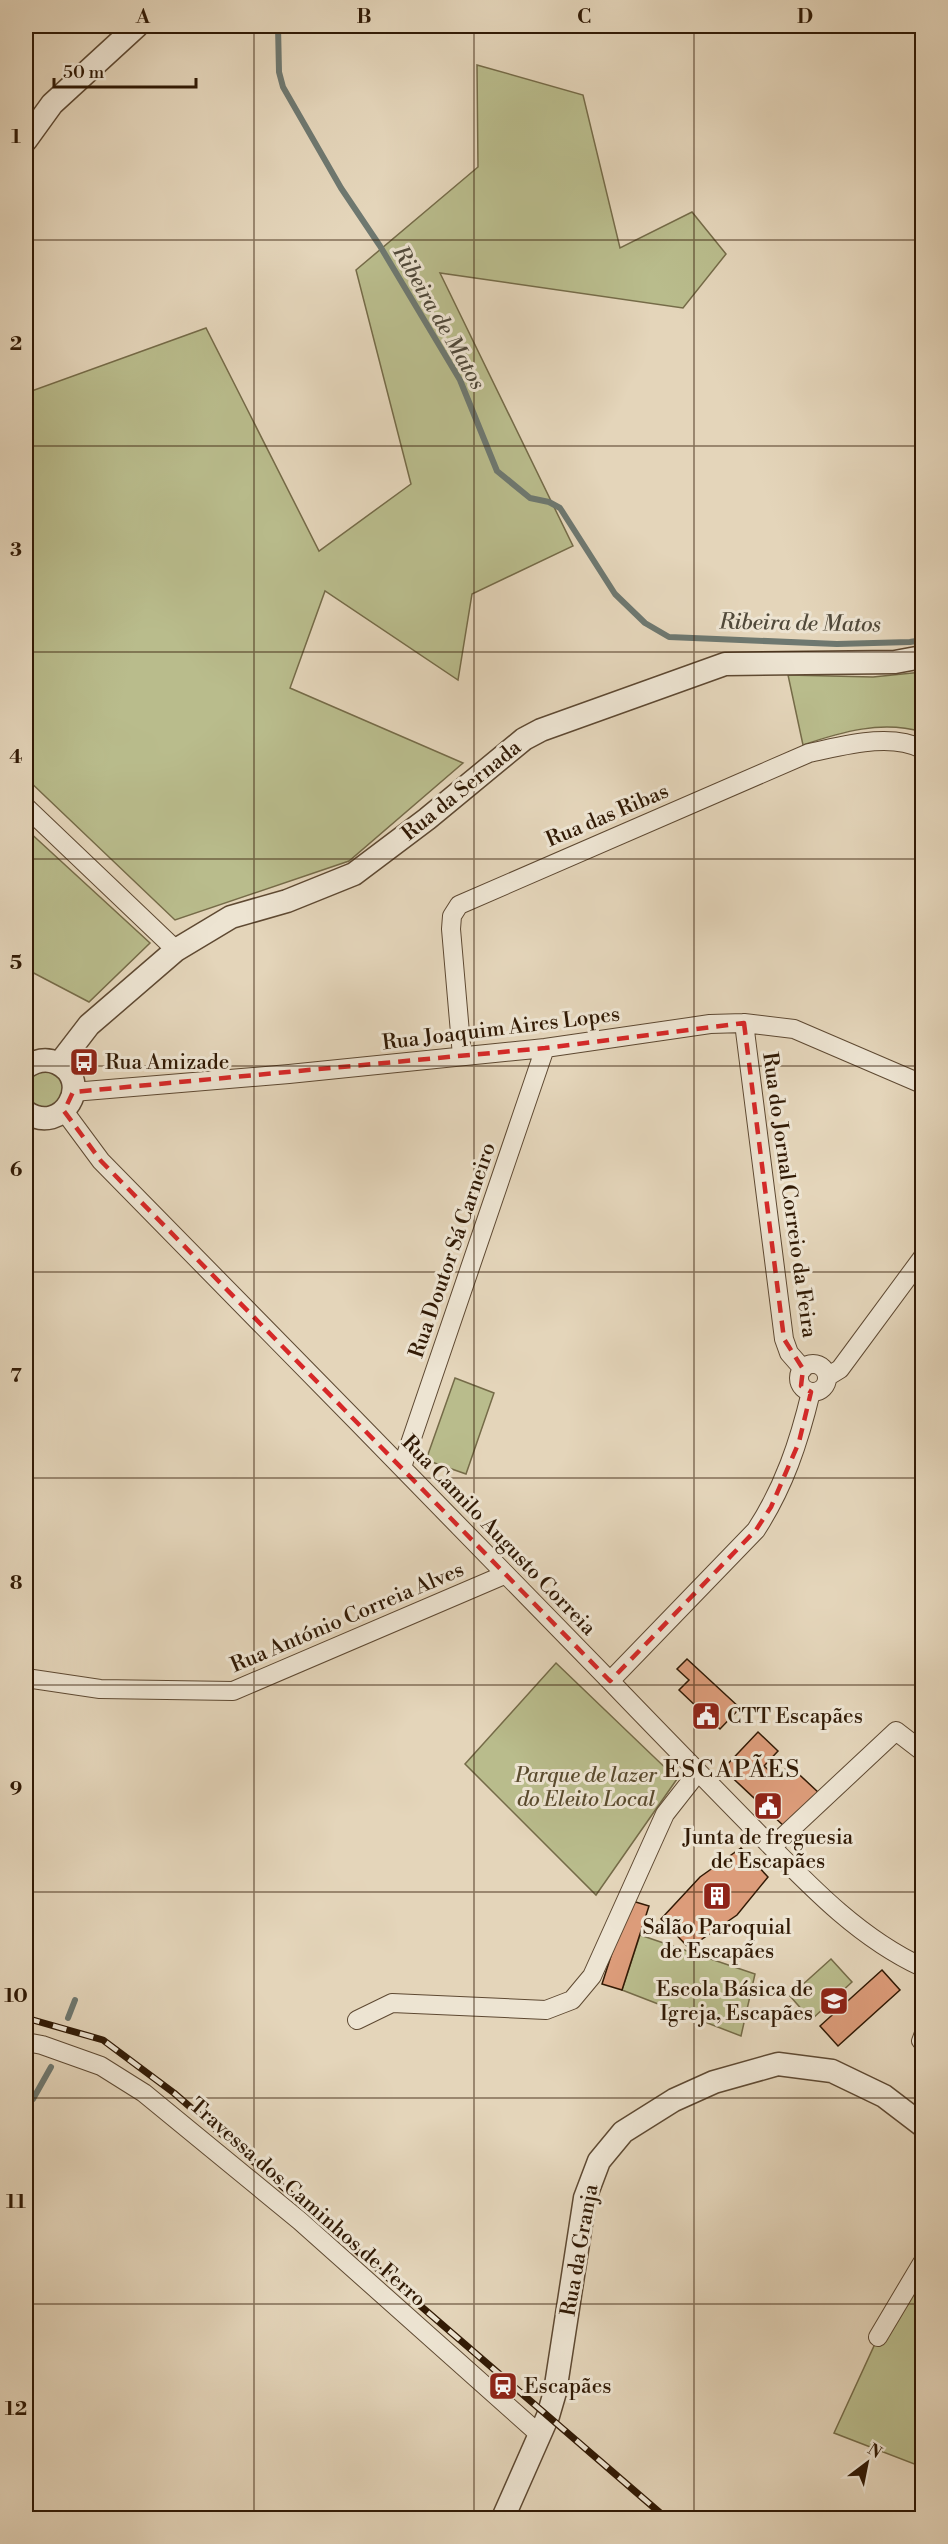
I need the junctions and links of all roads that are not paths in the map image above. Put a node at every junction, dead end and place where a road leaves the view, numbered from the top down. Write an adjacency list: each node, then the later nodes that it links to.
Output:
1 (137, 26): 2 (street)
2 (26, 140)
3 (922, 657): 6 (street, Rua da Sernada)
4 (922, 749): 9 (street, Rua das Ribas)
5 (26, 807): 6 (street)
6 (176, 950): 10 (street, Rua da Sernada)
7 (744, 1023): 8 (street, Rua Joaquim Aires Lopes); 12 (street, Rua Joaquim Aires Lopes); 16 (street, Rua do Jornal Correio da Feira)
8 (545, 1048): 9 (street, Rua Joaquim Aires Lopes); 19 (street, Rua Doutor Sá Carneiro)
9 (462, 1056): 13 (street, Rua Joaquim Aires Lopes)
10 (59, 1064): 11 (street); 13 (street)
11 (26, 1067)
12 (922, 1084)
13 (69, 1101): 14 (street); 19 (street, Rua Camilo Augusto Correia)
14 (26, 1112)
15 (922, 1258): 17 (street)
16 (803, 1369): 17 (street); 18 (street)
17 (827, 1377): 18 (street)
18 (811, 1392): 22 (street)
19 (402, 1467): 20 (street, Rua Camilo Augusto Correia)
20 (504, 1575): 21 (street, Rua António Correia Alves); 22 (street, Rua Camilo Augusto Correia)
21 (26, 1678)
22 (610, 1681): 24 (street, Rua Camilo Augusto Correia)
23 (922, 1751): 25 (street)
24 (698, 1772): 25 (street, Rua Camilo Augusto Correia); 27 (street)
25 (772, 1847): 26 (street, Rua Camilo Augusto Correia)
26 (922, 1967)
27 (357, 2020)
28 (922, 2033): 30 (street)
29 (26, 2042): 34 (street, Travessa dos Caminhos de Ferro)
30 (922, 2045)
31 (922, 2125): 34 (street, Rua da Granja)
32 (922, 2263): 33 (street)
33 (878, 2337)
34 (539, 2434): 35 (street, Rua da Granja)
35 (503, 2518)

